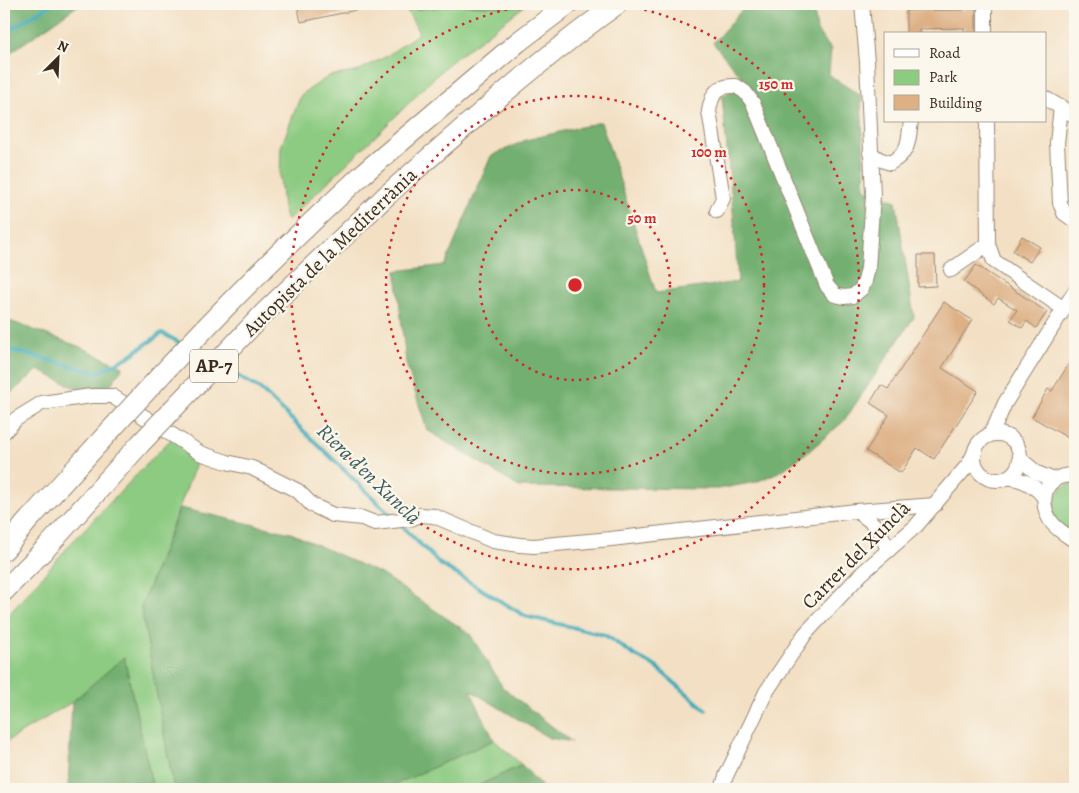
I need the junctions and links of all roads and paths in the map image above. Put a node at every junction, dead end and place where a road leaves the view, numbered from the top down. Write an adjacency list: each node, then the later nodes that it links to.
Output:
1 (568, 4): 33 (highway, Autopista de la Mediterrània / AP-7, bridge)
2 (617, 4): 35 (highway, Autopista de la Mediterrània / AP-7, bridge)
3 (862, 4): 11 (street)
4 (985, 4): 5 (street)
5 (985, 32)
6 (1046, 99): 7 (street)
7 (1061, 108): 8 (street); 13 (street)
8 (1075, 116)
9 (911, 122): 11 (street)
10 (987, 122): 14 (street)
11 (870, 153): 12 (street)
12 (717, 211)
13 (1075, 221)
14 (988, 244): 15 (street); 17 (street)
15 (951, 270)
16 (1075, 291): 17 (street)
17 (1064, 309): 18 (street)
18 (1005, 403): 20 (street); 21 (street)
19 (4, 432): 31 (street)
20 (988, 436): 21 (street); 22 (street)
21 (1013, 440): 23 (street)
22 (975, 452): 25 (street); 28 (street, Carrer del Xunclà)
23 (1020, 459): 26 (street); 27 (street)
24 (1075, 476): 27 (street)
25 (987, 477): 26 (street); 28 (street)
26 (1008, 477): 29 (street)
27 (1054, 480): 29 (street)
28 (953, 483): 30 (street, Carrer del Xunclà)
29 (1044, 497): 32 (street)
30 (934, 505): 31 (street); 34 (street, Carrer del Xunclà)
31 (856, 511): 34 (street)
32 (1075, 541)
33 (4, 550)
34 (888, 550): 36 (street, Carrer del Xunclà)
35 (4, 591)
36 (722, 789)

